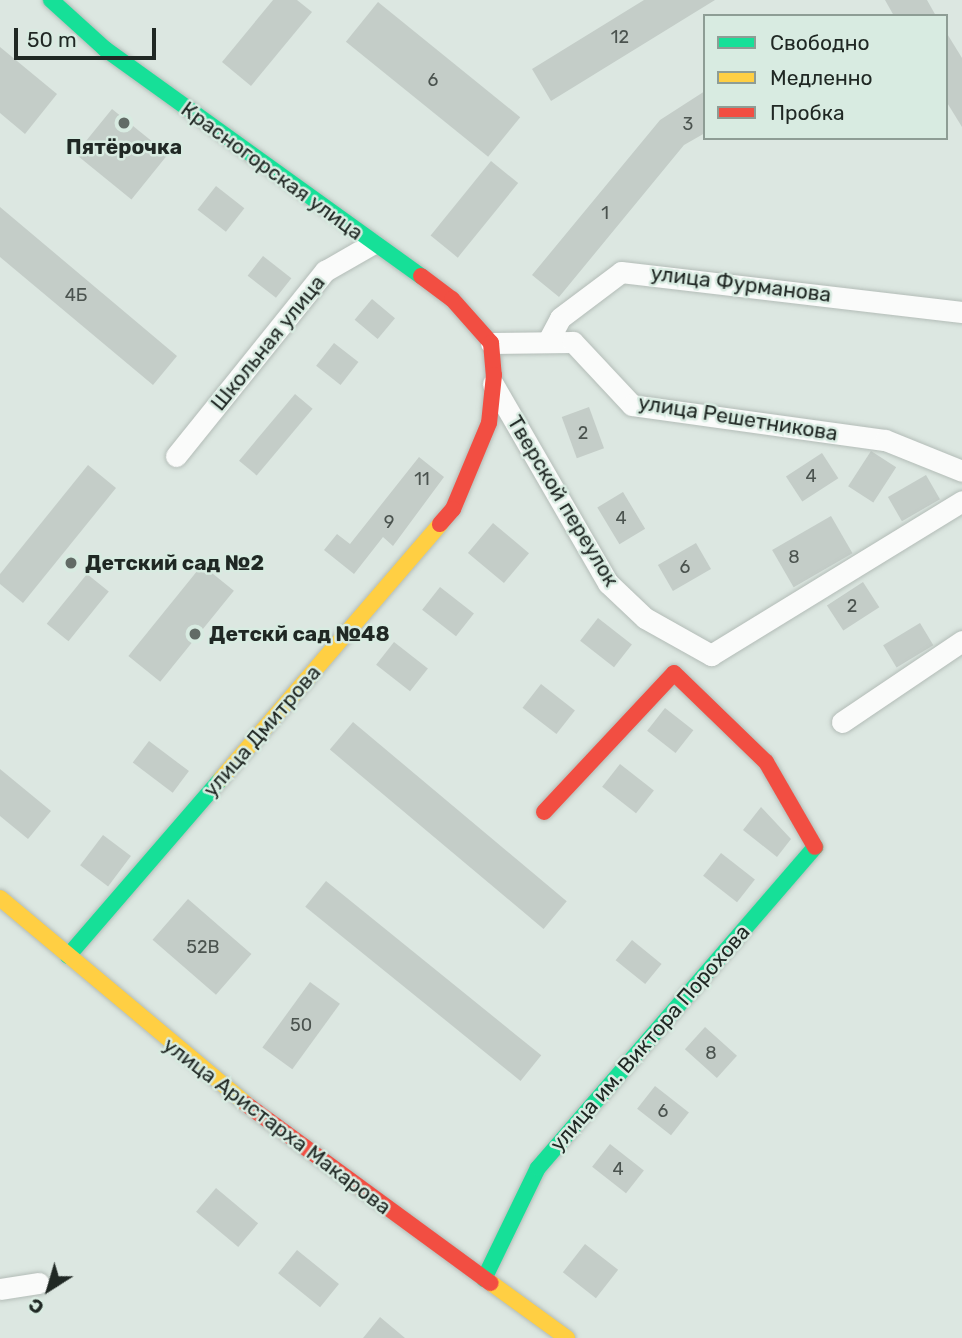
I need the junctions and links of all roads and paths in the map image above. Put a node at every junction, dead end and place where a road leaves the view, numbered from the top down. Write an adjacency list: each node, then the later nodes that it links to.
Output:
1 (51, 0): 2 (street, Красногорская улица)
2 (372, 244): 5 (street, Красногорская улица); 7 (street, Школьная улица)
3 (962, 312): 4 (street, улица Фурманова)
4 (548, 341): 5 (street, улица Решетникова); 8 (street, улица Решетникова)
5 (491, 344): 6 (street, улица Дмитрова)
6 (493, 384): 9 (street, Тверской переулок); 14 (street, улица Дмитрова)
7 (176, 456)
8 (962, 471)
9 (962, 501)
10 (962, 641): 11 (street)
11 (842, 722)
12 (544, 811): 15 (street, улица им. Виктора Порохова)
13 (0, 898): 14 (street, улица Аристарха Макарова)
14 (68, 956): 15 (street, улица Аристарха Макарова)
15 (484, 1279): 18 (street, улица Аристарха Макарова)
16 (39, 1283): 17 (street)
17 (0, 1289)
18 (567, 1338)

